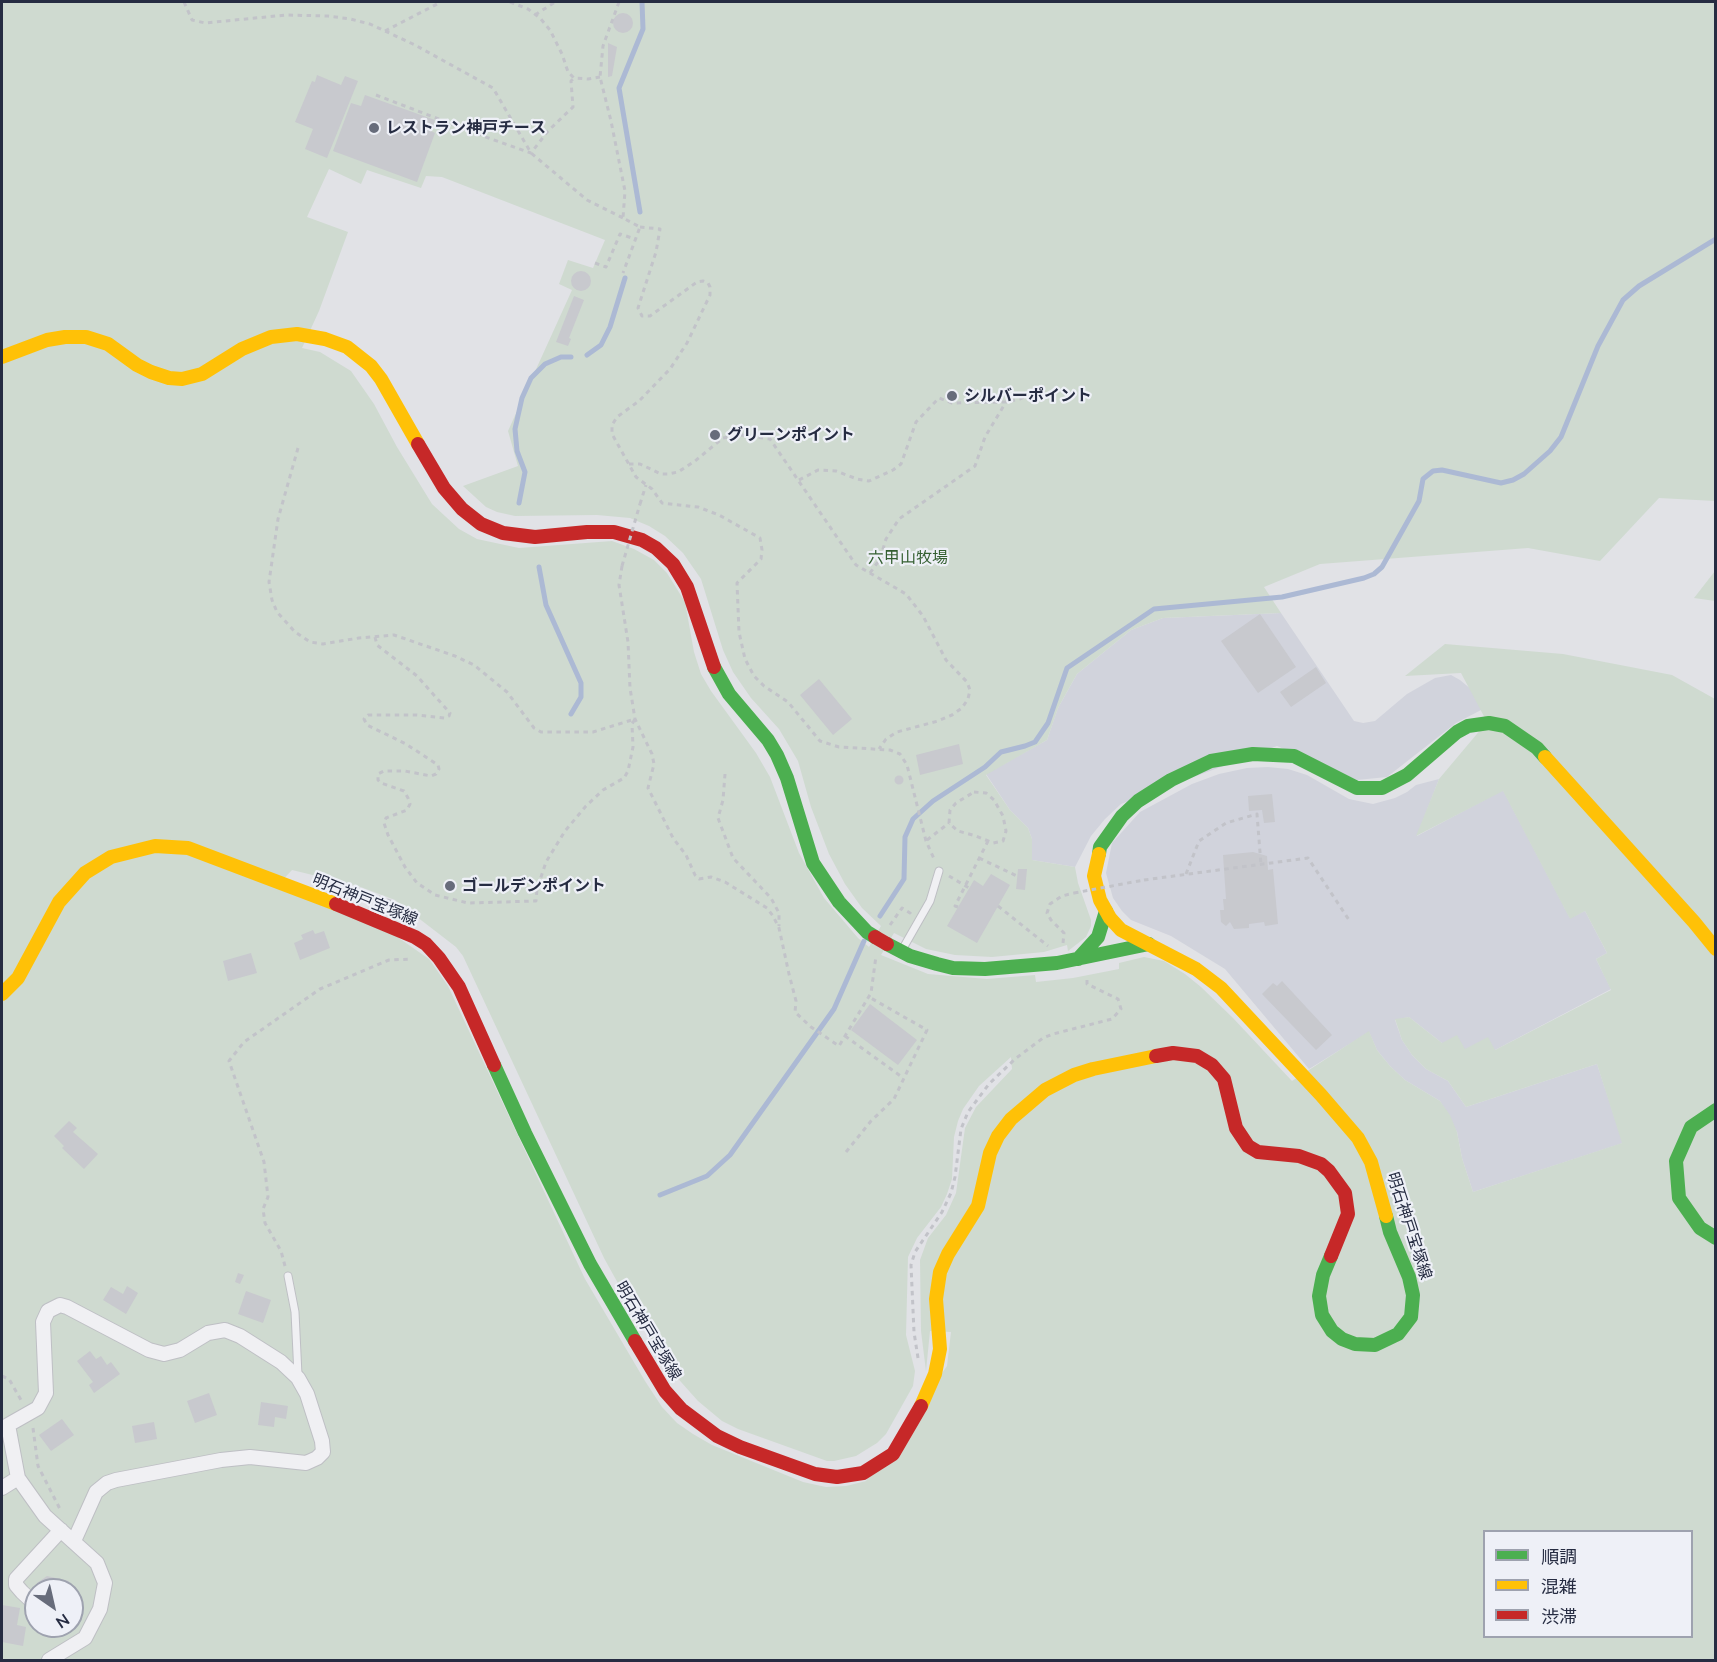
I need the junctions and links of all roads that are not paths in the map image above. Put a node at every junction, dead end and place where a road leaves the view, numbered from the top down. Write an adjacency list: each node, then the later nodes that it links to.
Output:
1 (2, 357): 6 (main road)
2 (939, 871): 6 (lane)
3 (1106, 911): 4 (main road, 明石神戸宝塚線); 5 (main road, 明石神戸宝塚線); 7 (main road)
4 (1149, 944): 7 (main road); 8 (main road, 明石神戸宝塚線)
5 (1716, 949)
6 (901, 952): 7 (main road)
7 (1078, 959)
8 (2, 994)
9 (1716, 1110): 10 (main road)
10 (1716, 1238)
11 (288, 1276): 12 (lane)
12 (298, 1378): 13 (street); 16 (street)
13 (18, 1478): 14 (street); 15 (street)
14 (2, 1488)
15 (61, 1530): 16 (street); 17 (street)
16 (74, 1541): 18 (street)
17 (24, 1594)
18 (49, 1660)

